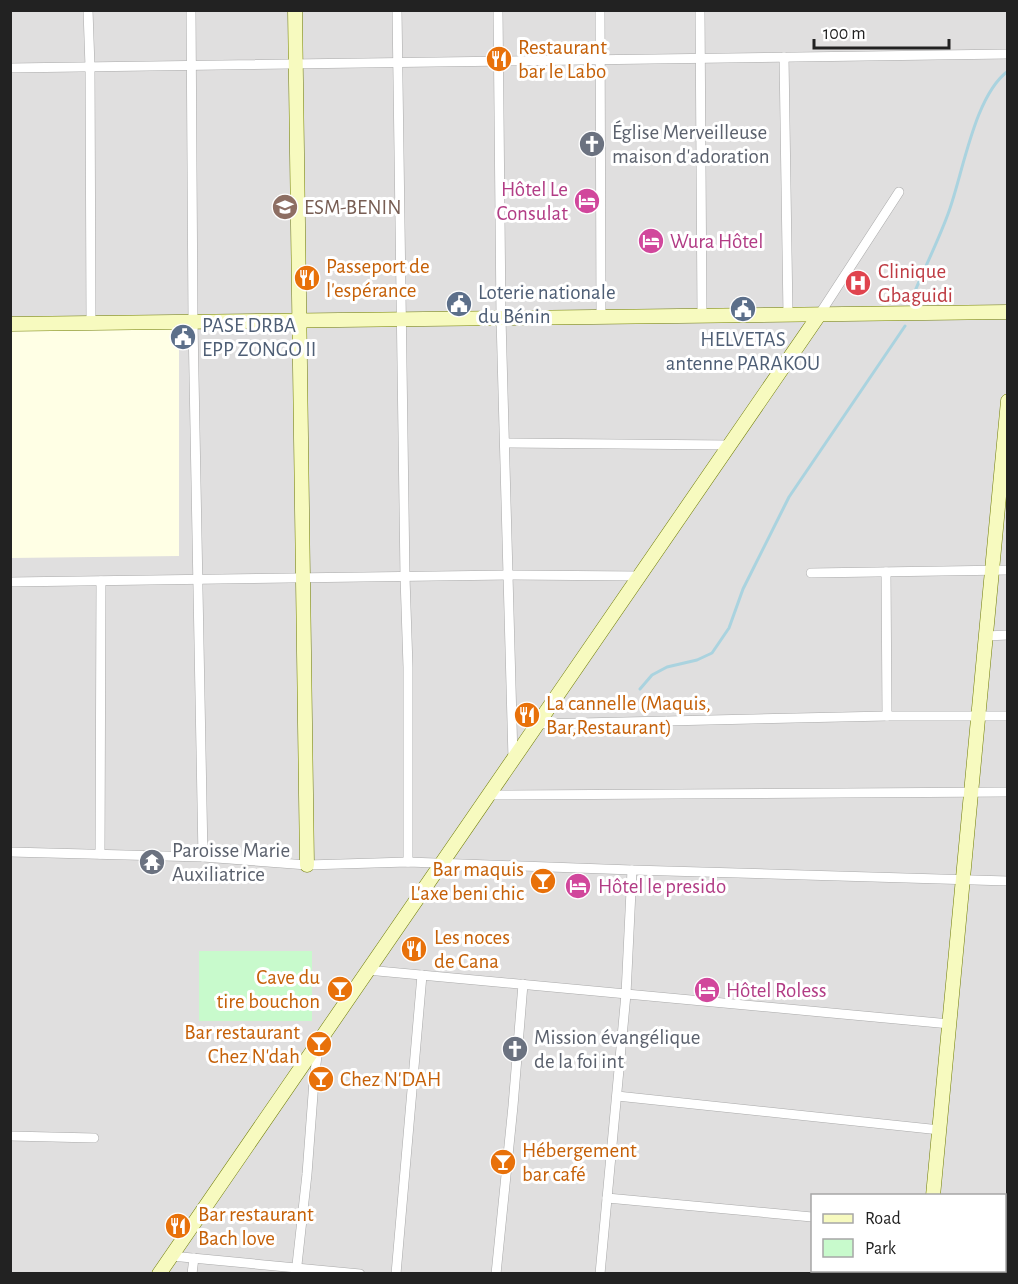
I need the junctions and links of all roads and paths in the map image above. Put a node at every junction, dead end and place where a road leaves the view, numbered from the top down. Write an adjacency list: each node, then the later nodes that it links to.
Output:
1 (88, 10): 16 (street)
2 (191, 10): 15 (street)
3 (295, 10): 14 (street)
4 (397, 10): 13 (street)
5 (498, 10): 12 (street)
6 (600, 10): 11 (street)
7 (700, 10): 10 (street)
8 (1008, 54): 9 (street)
9 (784, 57): 10 (street); 20 (street)
10 (700, 58): 11 (street); 22 (street)
11 (600, 60): 12 (street); 23 (street)
12 (499, 61): 13 (street); 24 (street)
13 (398, 63): 14 (street); 25 (street)
14 (296, 64): 15 (street); 26 (street)
15 (192, 65): 16 (street); 27 (street)
16 (90, 67): 17 (street); 28 (street)
17 (10, 68)
18 (899, 192): 21 (street)
19 (1008, 312): 21 (street)
20 (788, 315): 21 (street); 22 (street)
21 (819, 315): 32 (street)
22 (702, 316): 23 (street)
23 (601, 317): 24 (street)
24 (501, 318): 25 (street); 31 (street)
25 (402, 320): 26 (street); 39 (street)
26 (299, 321): 27 (street); 40 (street)
27 (194, 322): 28 (street); 41 (street)
28 (91, 323): 29 (street)
29 (10, 324)
30 (1008, 401): 33 (street)
31 (505, 443): 32 (street); 37 (street)
32 (729, 445): 38 (street)
33 (992, 570): 34 (street); 35 (street); 45 (street)
34 (1008, 570)
35 (886, 572): 36 (street); 46 (street)
36 (812, 573)
37 (509, 575): 38 (street); 39 (street); 50 (street)
38 (640, 576): 49 (street)
39 (405, 577): 40 (street); 57 (street)
40 (303, 578): 41 (street); 59 (street)
41 (199, 579): 42 (street); 56 (street)
42 (101, 581): 43 (street); 55 (street)
43 (10, 582)
44 (1008, 635): 45 (street)
45 (986, 636): 48 (street)
46 (887, 716): 48 (street); 49 (street)
47 (1008, 716): 48 (street)
48 (978, 717): 51 (street)
49 (537, 724): 50 (street)
50 (513, 759): 53 (street)
51 (972, 792): 52 (street); 53 (street); 61 (street)
52 (1008, 792)
53 (489, 795): 58 (street)
54 (10, 852): 55 (street)
55 (100, 854): 56 (street)
56 (203, 857): 59 (street)
57 (408, 862): 58 (street); 59 (street)
58 (441, 864): 60 (street); 63 (street)
59 (307, 865)
60 (632, 870): 61 (street); 66 (street)
61 (964, 880): 62 (street); 67 (street)
62 (1008, 880)
63 (367, 970): 64 (street); 68 (street)
64 (422, 975): 65 (street); 82 (street)
65 (523, 984): 66 (street); 83 (street)
66 (626, 994): 67 (street); 69 (street)
67 (950, 1024): 70 (street)
68 (319, 1042): 76 (street); 78 (street)
69 (617, 1096): 70 (street); 74 (street)
70 (940, 1130): 73 (street)
71 (10, 1136): 72 (street)
72 (94, 1138)
73 (933, 1194)
74 (607, 1198): 75 (street); 84 (street)
75 (811, 1217)
76 (171, 1256): 77 (street); 79 (street)
77 (194, 1258): 78 (street); 80 (street)
78 (297, 1271): 81 (street)
79 (159, 1274)
80 (192, 1274)
81 (360, 1274)
82 (396, 1274)
83 (496, 1274)
84 (600, 1274)

